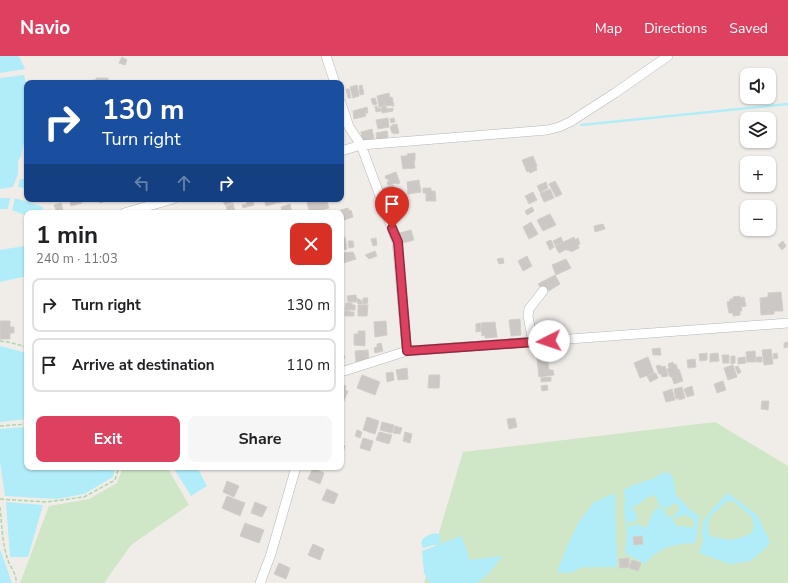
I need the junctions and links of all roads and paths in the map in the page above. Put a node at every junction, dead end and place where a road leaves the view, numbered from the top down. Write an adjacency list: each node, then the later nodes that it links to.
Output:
1 (326, 56): 3 (street)
2 (668, 56): 5 (street)
3 (334, 80)
4 (344, 112): 5 (street)
5 (361, 145): 6 (street); 14 (street)
6 (344, 150)
7 (162, 202): 8 (street)
8 (134, 210)
9 (543, 291): 12 (street)
10 (788, 323): 12 (street)
11 (0, 341): 13 (path)
12 (533, 342): 14 (street)
13 (24, 346)
14 (407, 351): 15 (street)
15 (344, 371)
16 (24, 424): 17 (path)
17 (0, 426)
18 (118, 470): 20 (path)
19 (295, 470): 23 (street)
20 (0, 499)
21 (0, 507): 22 (path)
22 (16, 583)
23 (260, 583)

